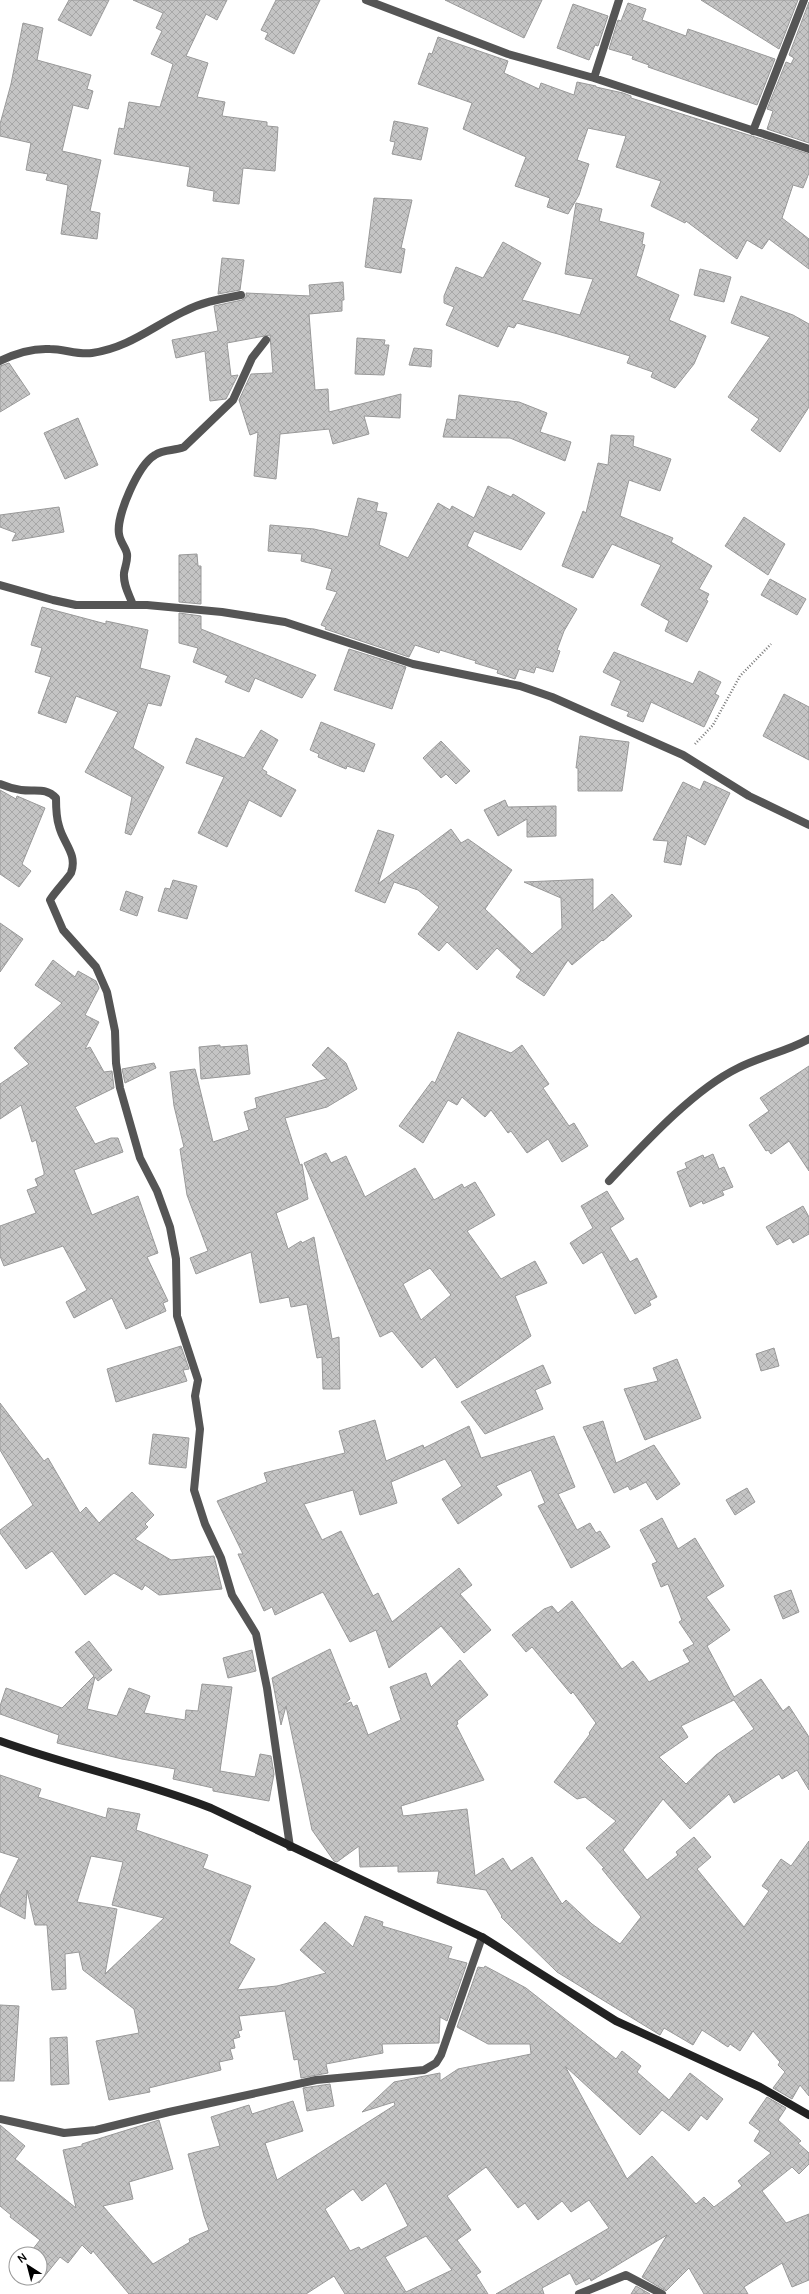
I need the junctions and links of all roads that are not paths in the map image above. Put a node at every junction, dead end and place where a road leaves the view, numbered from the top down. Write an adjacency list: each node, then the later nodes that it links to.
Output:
1 (366, 0): 4 (street)
2 (619, 0): 4 (street)
3 (804, 0): 5 (street)
4 (594, 78): 5 (street)
5 (753, 131): 6 (street)
6 (809, 149)
7 (241, 295): 9 (street)
8 (266, 340): 11 (street)
9 (0, 361)
10 (0, 585): 11 (street)
11 (133, 605): 13 (street)
12 (0, 784): 17 (street)
13 (809, 825)
14 (809, 1039): 15 (street)
15 (609, 1181)
16 (0, 1741): 17 (main road)
17 (290, 1847): 18 (main road)
18 (482, 1937): 19 (main road); 20 (street)
19 (809, 2115)
20 (0, 2119)
21 (579, 2294): 22 (street)
22 (662, 2294)

